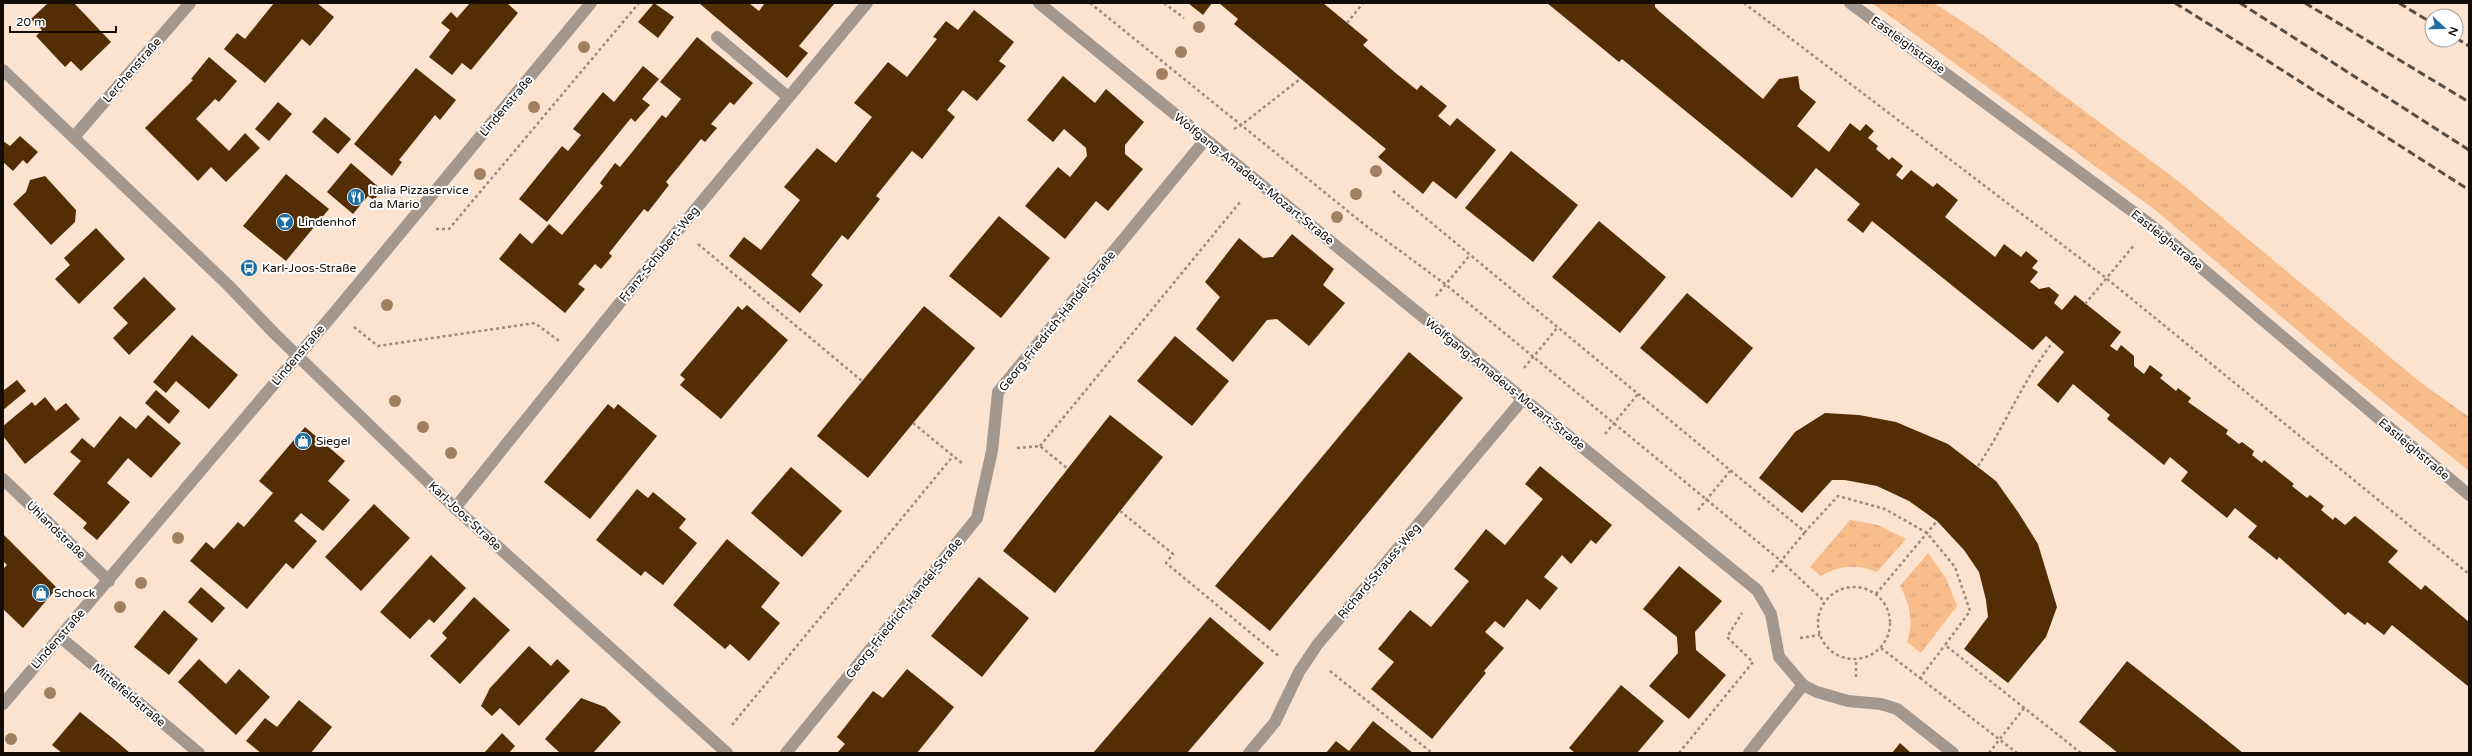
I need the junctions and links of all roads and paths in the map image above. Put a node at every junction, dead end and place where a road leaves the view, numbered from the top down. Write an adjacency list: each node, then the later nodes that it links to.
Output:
1 (190, 3): 18 (street, Lerchenstraße)
2 (591, 3): 34 (street, Lindenstraße)
3 (639, 3): 24 (path)
4 (866, 3): 16 (street, Franz-Schubert-Weg)
5 (1039, 3): 19 (street, Wolfgang-Amadeus-Mozart-Straße)
6 (1090, 3): 17 (path)
7 (1164, 3): 11 (path)
8 (1363, 3): 12 (path)
9 (1744, 3): 26 (path)
10 (1850, 3): 22 (street, Eastleighstraße)
11 (1184, 18)
12 (1347, 24)
13 (717, 37): 16 (street)
14 (3, 70): 18 (street, Karl-Joos-Straße)
15 (1300, 79): 17 (path)
16 (788, 97): 23 (street, Franz-Schubert-Weg)
17 (1240, 126): 19 (path); 27 (path)
18 (74, 137): 34 (street, Karl-Joos-Straße)
19 (1205, 140): 20 (street, Wolfgang-Amadeus-Mozart-Straße); 43 (street, Georg-Friedrich-Händel-Straße)
20 (1257, 181): 29 (street, Wolfgang-Amadeus-Mozart-Straße); 42 (path)
21 (1393, 191): 25 (path)
22 (2151, 225): 26 (path); 51 (street, Eastleighstraße)
23 (680, 228): 33 (street, Franz-Schubert-Weg); 36 (path)
24 (449, 229)
25 (1470, 255): 27 (path); 30 (path)
26 (2106, 278): 28 (path); 60 (path)
27 (1445, 284): 29 (path); 35 (path)
28 (2085, 304)
29 (1420, 314): 37 (street, Wolfgang-Amadeus-Mozart-Straße)
30 (1558, 327): 35 (path); 38 (path)
31 (2053, 342): 46 (path)
32 (378, 346): 33 (path)
33 (577, 354): 53 (street, Franz-Schubert-Weg)
34 (298, 356): 53 (street, Karl-Joos-Straße); 61 (street, Lindenstraße)
35 (1533, 357): 37 (path); 41 (path)
36 (862, 381)
37 (1508, 387): 39 (street, Wolfgang-Amadeus-Mozart-Straße)
38 (1638, 394): 41 (path); 48 (path)
39 (1523, 399): 44 (street, Wolfgang-Amadeus-Mozart-Straße); 68 (street, Richard-Strauss-Weg)
40 (913, 423): 45 (path)
41 (1614, 424): 44 (path); 52 (path)
42 (1040, 446): 43 (path); 47 (path)
43 (992, 451): 50 (street, Georg-Friedrich-Händel-Straße)
44 (1590, 453): 56 (street, Wolfgang-Amadeus-Mozart-Straße)
45 (953, 456): 50 (path); 74 (path)
46 (1978, 466)
47 (1068, 469)
48 (1730, 471): 52 (path); 57 (path)
49 (3, 479): 61 (street, Uhlandstraße)
50 (985, 482): 77 (street, Georg-Friedrich-Händel-Straße)
51 (2469, 495)
52 (1706, 500): 56 (path); 59 (path)
53 (455, 508): 74 (street, Karl-Joos-Straße)
54 (1120, 511): 68 (path)
55 (1937, 521): 58 (path)
56 (1682, 529): 62 (street, Wolfgang-Amadeus-Mozart-Straße)
57 (1805, 532): 58 (path); 59 (path)
58 (1927, 533): 63 (path); 66 (path)
59 (1781, 561): 62 (path); 64 (path)
60 (2469, 574)
61 (109, 581): 65 (street, Lindenstraße)
62 (1757, 590): 70 (street, Wolfgang-Amadeus-Mozart-Straße); 80 (path)
63 (1876, 594): 64 (path); 67 (path)
64 (1824, 601): 67 (path)
65 (60, 637): 71 (street, Lindenstraße); 75 (street, Mittelfeldstraße)
66 (1945, 645): 69 (path); 72 (path)
67 (1881, 648): 69 (path)
68 (1299, 672): 78 (street, Richard-Strauss-Weg); 79 (path)
69 (1920, 678): 73 (path)
70 (1803, 685): 81 (street); 82 (street, Wolfgang-Amadeus-Mozart-Straße)
71 (3, 704)
72 (2024, 708): 73 (path); 85 (path)
73 (2000, 739): 83 (path); 84 (path)
74 (717, 744): 76 (street, Karl-Joos-Straße)
75 (199, 753)
76 (727, 753)
77 (786, 753)
78 (1249, 753)
79 (1432, 753)
80 (1679, 753)
81 (1749, 753)
82 (1953, 753)
83 (1989, 753)
84 (2017, 753)
85 (2081, 753)

